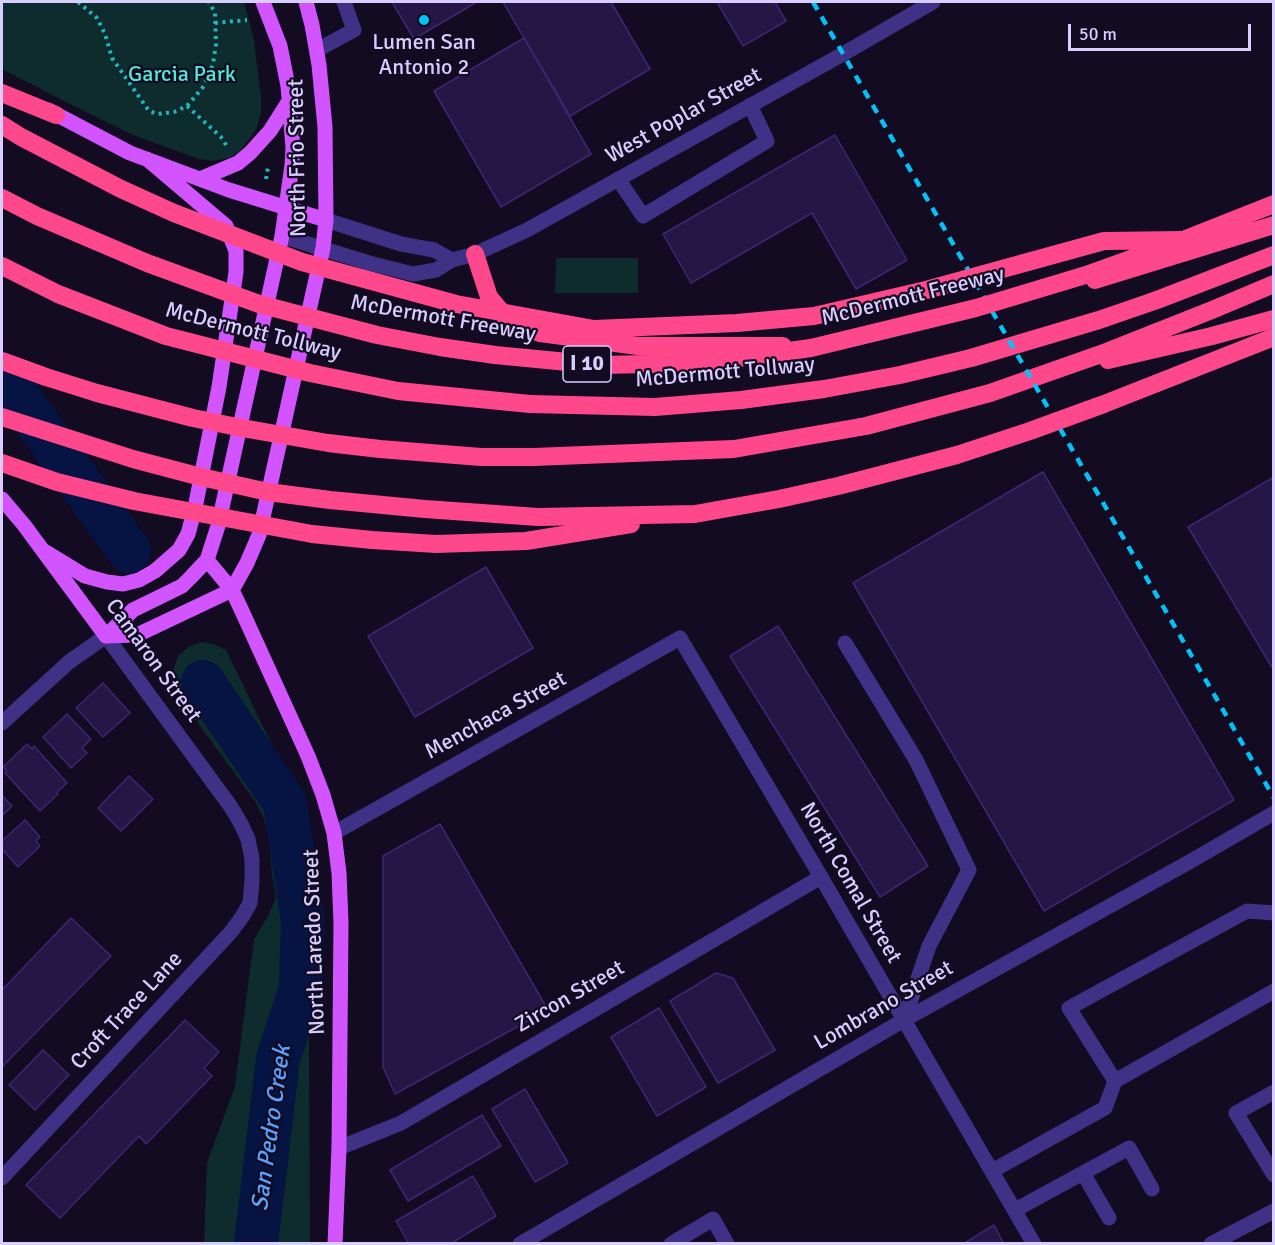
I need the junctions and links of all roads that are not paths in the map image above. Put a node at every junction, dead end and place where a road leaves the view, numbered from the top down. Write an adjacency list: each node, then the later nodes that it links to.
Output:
1 (263, 2): 8 (main road, North Frio Street)
2 (306, 2): 5 (main road, North Frio Street)
3 (344, 2): 5 (street)
4 (933, 2): 9 (street, West Poplar Street)
5 (317, 50): 18 (main road, North Frio Street)
6 (2, 86): 10 (main road)
7 (2, 93): 10 (highway)
8 (289, 101): 14 (main road); 17 (main road, North Frio Street)
9 (750, 105): 13 (street, West Poplar Street); 13 (street)
10 (56, 115): 12 (main road)
11 (2, 125): 21 (highway, bridge)
12 (147, 159): 14 (main road); 36 (main road)
13 (618, 178): 23 (street, West Poplar Street)
14 (200, 180): 17 (main road)
15 (2, 198): 21 (highway, McDermott Freeway / I 10, bridge)
16 (1274, 204): 21 (highway, McDermott Freeway / I 10)
17 (287, 208): 18 (main road); 20 (main road, North Frio Street)
18 (326, 220): 22 (main road, North Frio Street); 25 (street)
19 (1274, 225): 23 (highway)
20 (282, 236): 22 (street, West Poplar Street); 37 (main road, North Frio Street)
21 (1183, 240)
22 (322, 248): 25 (street, West Poplar Street); 38 (main road, North Frio Street)
23 (474, 254): 25 (street, West Poplar Street)
24 (1274, 255): 26 (highway, McDermott Tollway, bridge)
25 (452, 260)
26 (2, 266)
27 (1274, 284): 31 (highway)
28 (1274, 319): 31 (highway)
29 (1274, 337): 35 (highway, bridge)
30 (2, 361): 31 (highway, bridge)
31 (1028, 380)
32 (2, 417): 35 (highway, bridge)
33 (2, 463): 35 (highway, bridge)
34 (2, 500): 36 (main road, Camaron Street)
35 (695, 514)
36 (44, 551): 39 (main road, Camaron Street)
37 (207, 560): 38 (main road, North Laredo Street); 39 (main road)
38 (231, 590): 39 (main road); 44 (main road, North Laredo Street)
39 (106, 636): 42 (street); 45 (street, Camaron Street)
40 (680, 638): 44 (street, Menchaca Street); 46 (street, North Comal Street)
41 (845, 643): 49 (street)
42 (2, 723)
43 (1274, 813): 49 (street, Lombrano Street)
44 (334, 833): 52 (main road, North Laredo Street)
45 (252, 859): 56 (street, Croft Trace Lane)
46 (821, 877): 49 (street, North Comal Street); 52 (street, Zircon Street)
47 (1274, 913): 50 (street)
48 (1274, 991): 50 (street)
49 (904, 1020): 53 (street, North Comal Street); 61 (street, Lombrano Street)
50 (1115, 1081): 53 (street)
51 (1274, 1092): 55 (street)
52 (339, 1148): 62 (main road, North Laredo Street)
53 (992, 1171): 58 (street, North Comal Street)
54 (1083, 1173): 57 (street); 58 (street); 60 (street)
55 (1274, 1175)
56 (2, 1178)
57 (1152, 1189)
58 (1015, 1210): 66 (street, North Comal Street)
59 (1274, 1211): 67 (street)
60 (1109, 1218)
61 (541, 1238): 63 (street, Lombrano Street)
62 (335, 1244)
63 (520, 1244)
64 (671, 1244): 65 (street)
65 (727, 1244)
66 (1034, 1244)
67 (1211, 1244)

